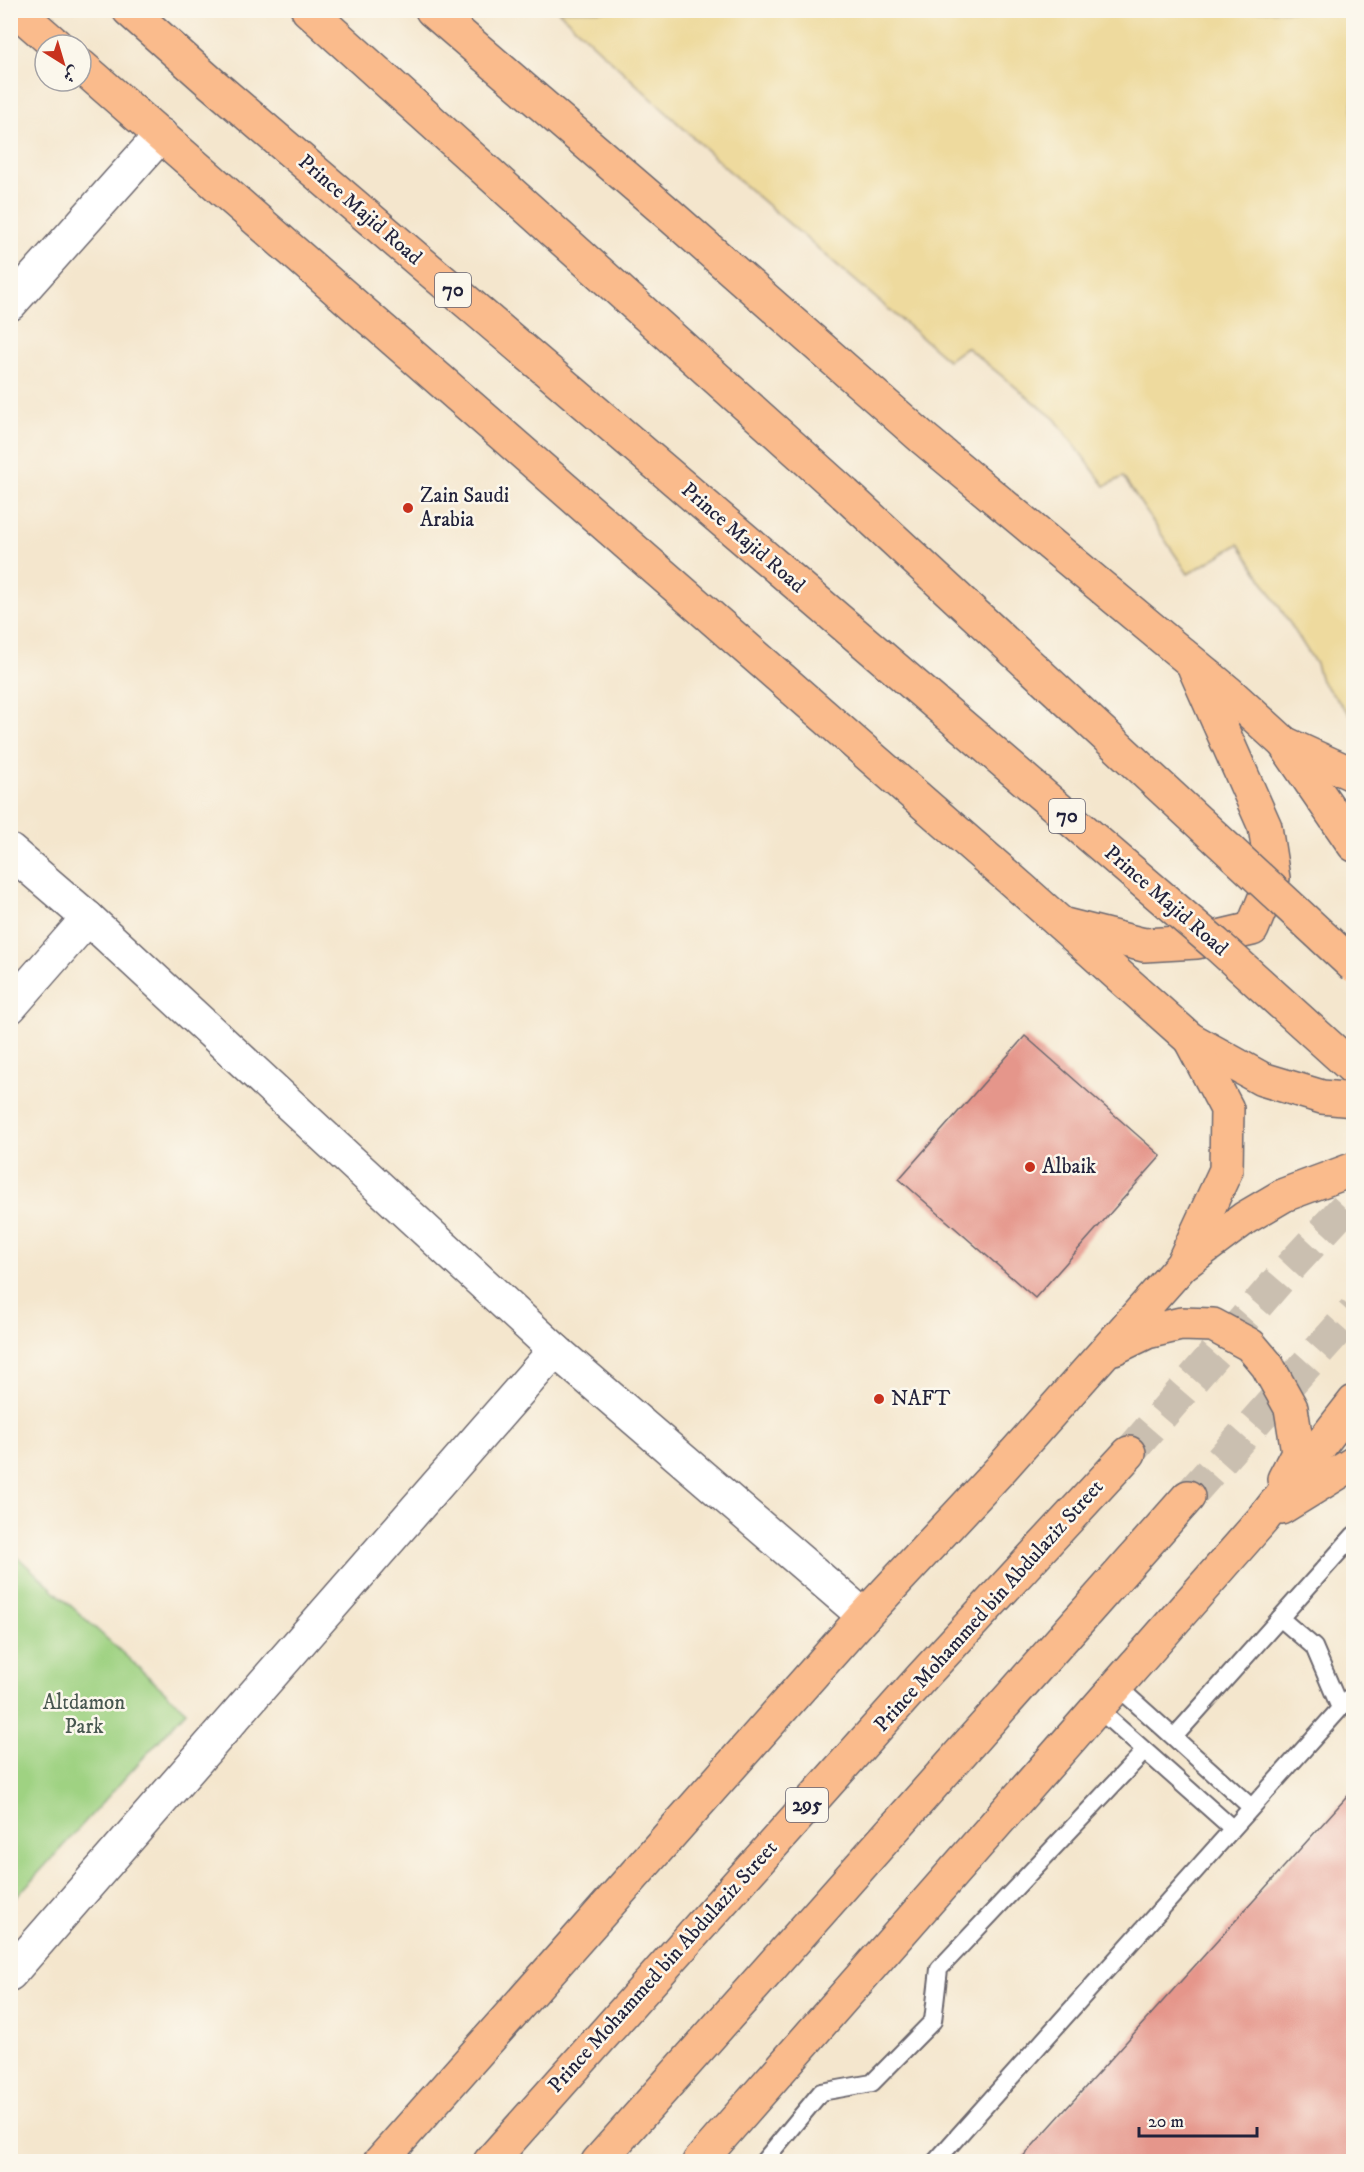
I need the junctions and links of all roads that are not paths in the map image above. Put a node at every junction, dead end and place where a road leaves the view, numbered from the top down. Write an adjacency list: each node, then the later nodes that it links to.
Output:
1 (16, 10): 6 (main road)
2 (45, 10): 7 (main road)
3 (129, 10): 22 (main road, Prince Majid Road / 70, bridge)
4 (308, 10): 19 (main road, bridge)
5 (432, 10): 12 (main road)
6 (42, 33)
7 (66, 33)
8 (93, 62): 10 (main road)
9 (93, 76): 10 (main road)
10 (161, 135): 11 (street); 18 (main road)
11 (10, 304)
12 (1191, 662): 13 (main road); 18 (main road)
13 (1284, 743): 14 (main road); 15 (main road)
14 (1353, 775)
15 (1353, 845)
16 (10, 851): 17 (street)
17 (88, 918): 20 (street); 26 (street)
18 (1060, 924): 21 (main road)
19 (1353, 966)
20 (10, 1008)
21 (1190, 1039): 23 (main road); 25 (main road)
22 (1353, 1069)
23 (1353, 1100)
24 (1353, 1169): 25 (main road)
25 (1182, 1265): 27 (main road)
26 (555, 1350): 34 (street); 43 (street)
27 (1105, 1352): 32 (main road); 34 (main road)
28 (1353, 1402): 32 (main road)
29 (1129, 1453): 45 (main road, Prince Mohammed bin Abdulaziz Street / 295)
30 (1353, 1463): 32 (main road)
31 (1188, 1497): 46 (main road)
32 (1264, 1518): 37 (main road)
33 (1353, 1535): 35 (lane)
34 (864, 1616): 44 (main road)
35 (1280, 1618): 38 (lane); 39 (lane)
36 (1353, 1693): 38 (lane)
37 (1108, 1698): 39 (lane); 42 (lane); 47 (main road)
38 (1340, 1708): 41 (lane)
39 (1174, 1737): 41 (lane)
40 (1140, 1756): 48 (lane)
41 (1251, 1807): 42 (lane)
42 (1232, 1828): 49 (lane)
43 (10, 1974)
44 (380, 2162)
45 (490, 2162)
46 (598, 2162)
47 (699, 2162)
48 (763, 2162)
49 (935, 2162)

